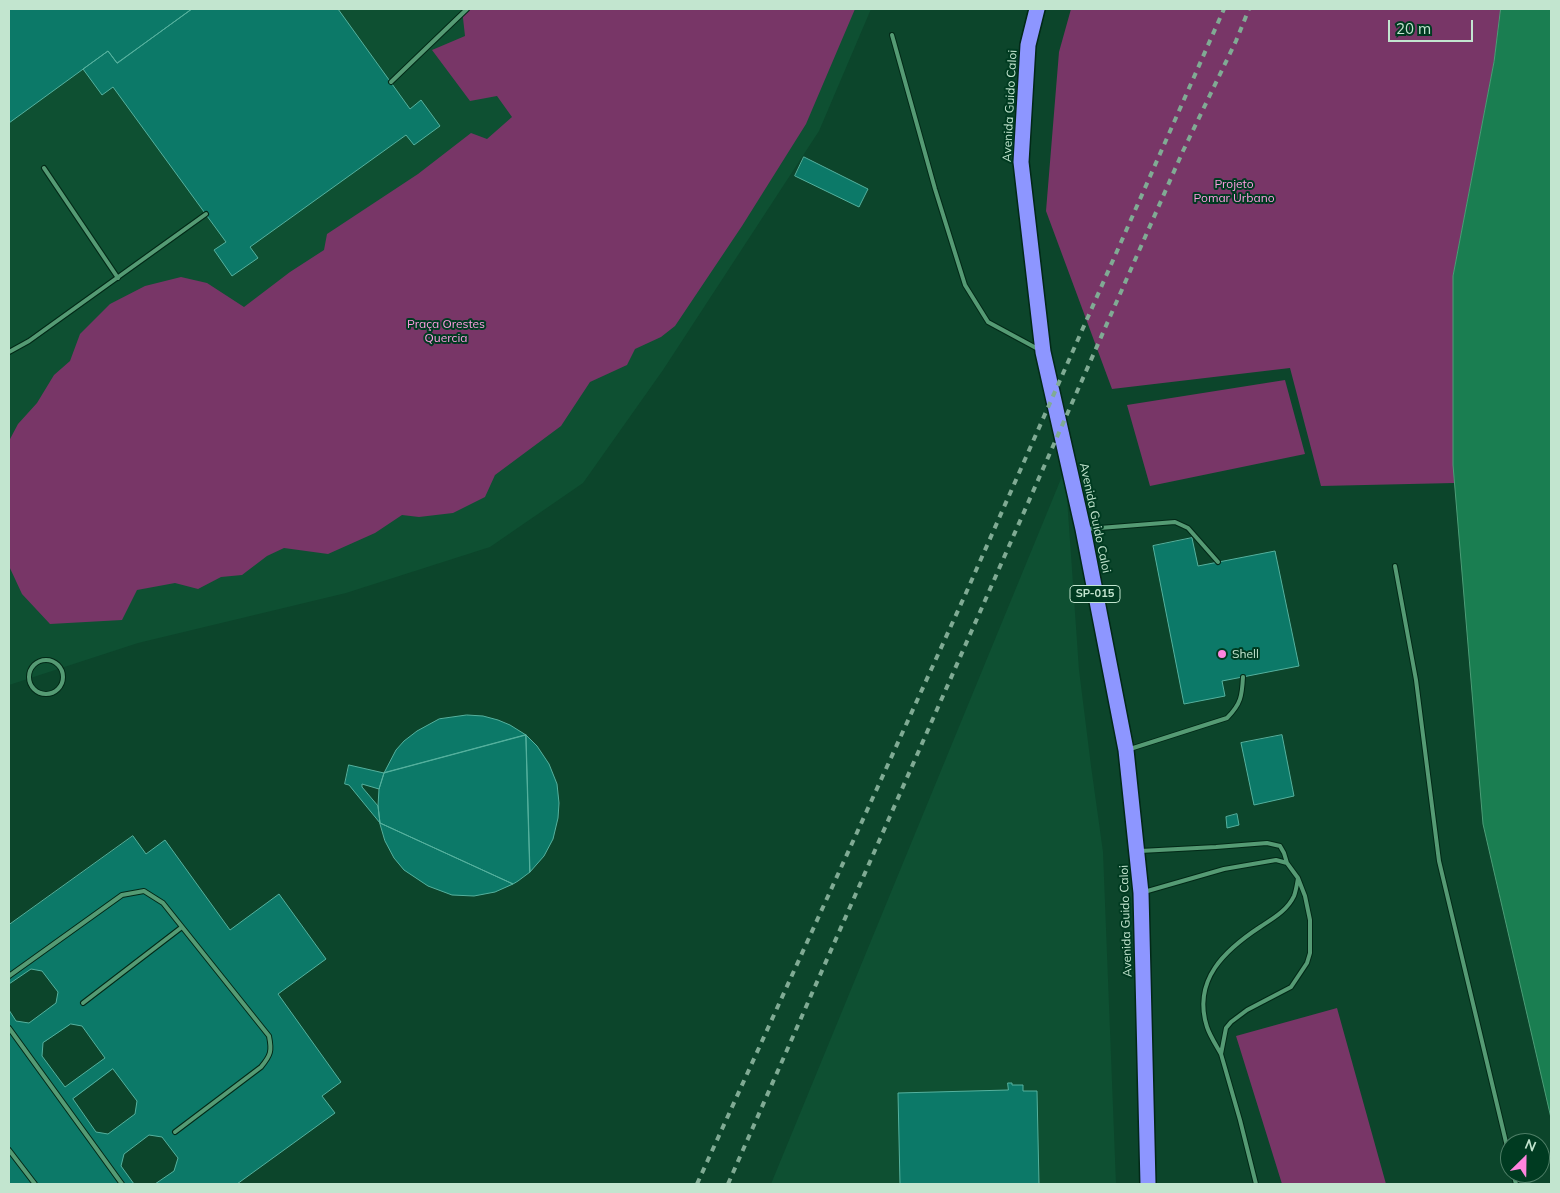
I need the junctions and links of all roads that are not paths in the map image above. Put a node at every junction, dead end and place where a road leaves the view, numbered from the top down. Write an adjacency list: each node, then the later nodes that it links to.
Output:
1 (467, 9): 4 (lane)
2 (1037, 9): 9 (highway, Avenida Guido Caloi / SP-015)
3 (892, 35): 9 (lane)
4 (391, 82)
5 (44, 168): 7 (lane)
6 (206, 214): 7 (lane)
7 (118, 278): 8 (lane)
8 (9, 352)
9 (1043, 352): 10 (highway, Avenida Guido Caloi / SP-015)
10 (1083, 529): 11 (lane); 15 (highway, Avenida Guido Caloi / SP-015)
11 (1218, 562)
12 (1395, 566): 26 (lane)
13 (1243, 677): 15 (lane)
14 (31, 684): 14 (lane)
15 (1126, 750): 16 (highway, Avenida Guido Caloi / SP-015)
16 (1138, 851): 17 (lane); 19 (highway, Avenida Guido Caloi / SP-015)
17 (1287, 863): 18 (lane); 19 (lane)
18 (1298, 878): 24 (lane); 24 (lane)
19 (1142, 893): 30 (highway, Avenida Guido Caloi / SP-015)
20 (182, 927): 21 (lane); 22 (lane); 25 (lane)
21 (9, 976)
22 (83, 1003)
23 (9, 1028): 29 (lane)
24 (1221, 1054): 31 (lane)
25 (174, 1132)
26 (1504, 1133)
27 (9, 1150): 28 (lane)
28 (35, 1184)
29 (122, 1184)
30 (1148, 1184)
31 (1256, 1184)

